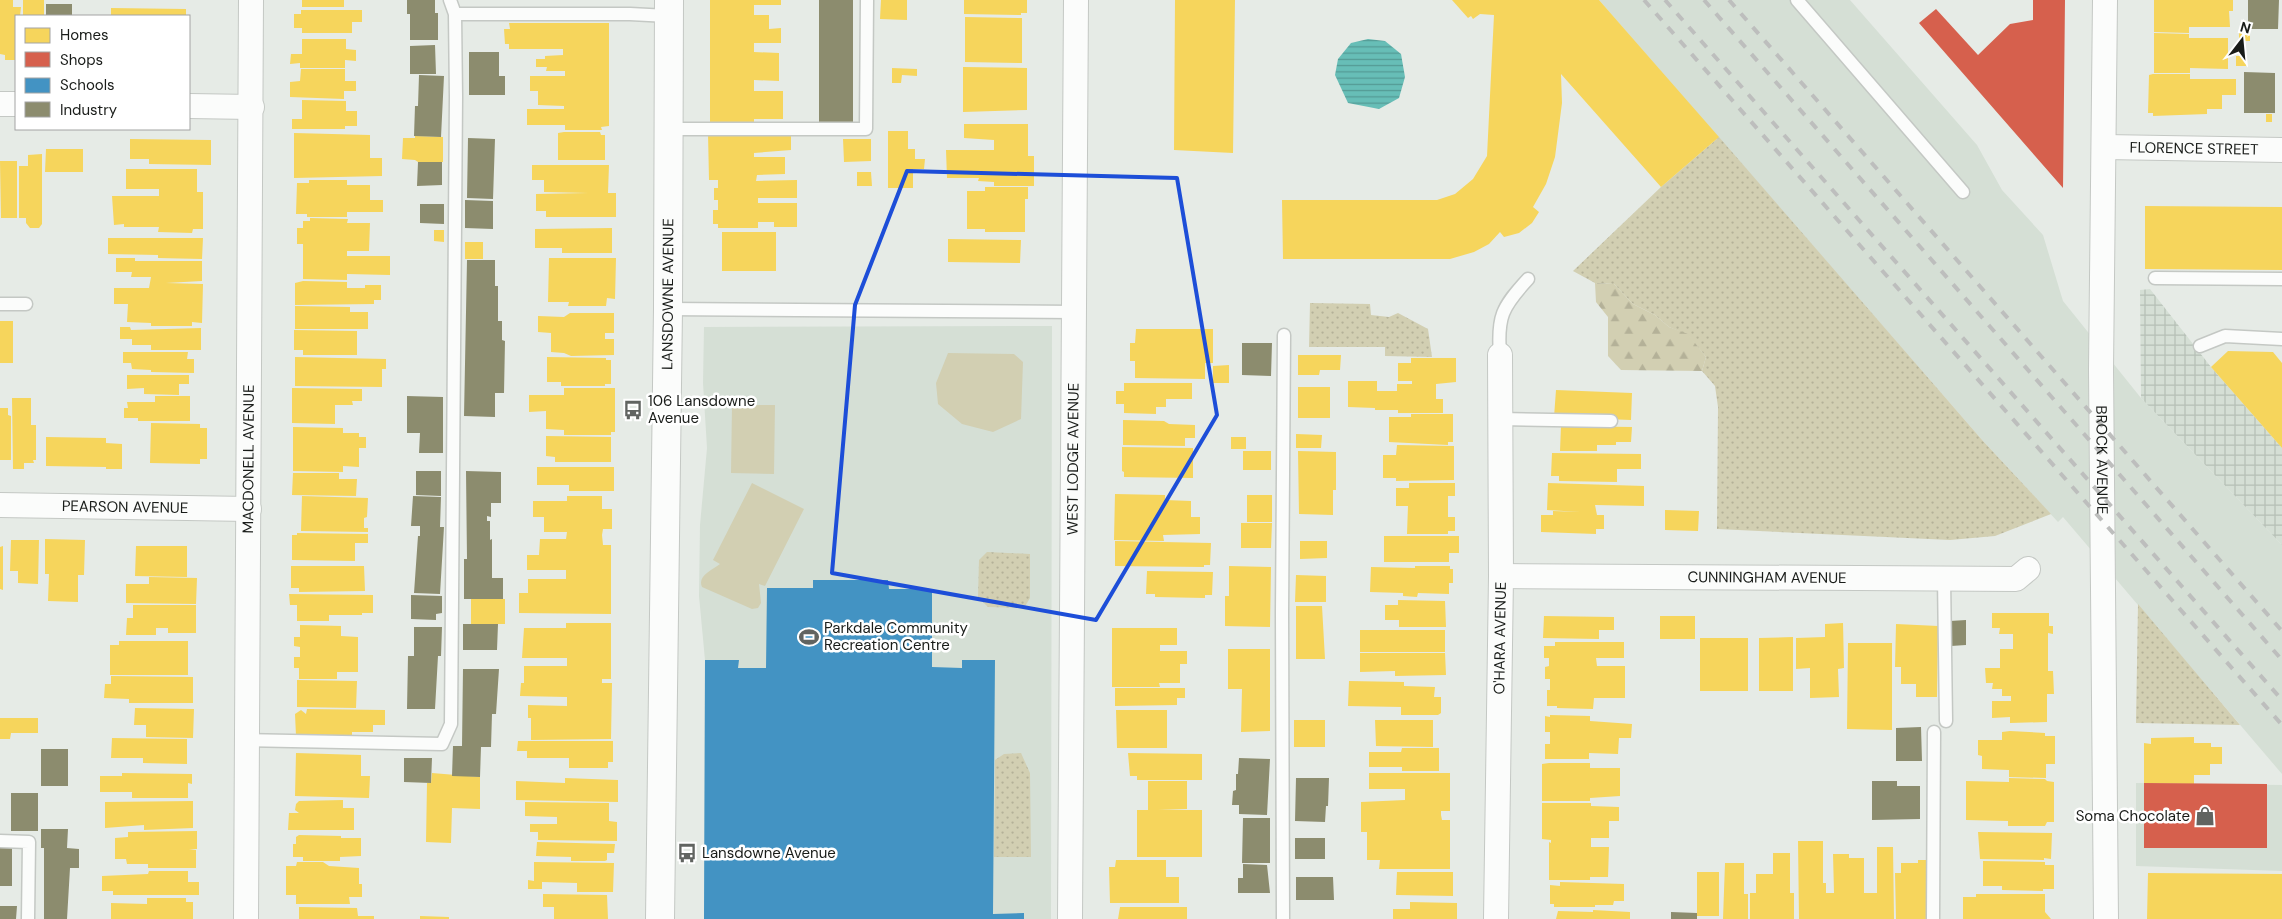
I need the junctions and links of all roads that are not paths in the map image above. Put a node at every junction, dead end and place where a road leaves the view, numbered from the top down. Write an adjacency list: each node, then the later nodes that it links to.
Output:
1 (251, 0): 12 (street, MACDONELL AVENUE)
2 (450, 0): 8 (lane)
3 (867, 0): 13 (lane)
4 (1076, 0): 23 (street, WEST LODGE AVENUE)
5 (1797, 0): 16 (lane)
6 (2105, 0): 14 (street, BROCK AVENUE)
7 (669, 8): 8 (lane); 13 (street, LANSDOWNE AVENUE)
8 (455, 14): 37 (lane)
9 (0, 104): 10 (street)
10 (15, 104)
11 (190, 106): 12 (street)
12 (252, 107): 31 (street, MACDONELL AVENUE)
13 (668, 129): 22 (street, LANSDOWNE AVENUE)
14 (2105, 147): 15 (street, FLORENCE STREET); 46 (street, BROCK AVENUE)
15 (2282, 150)
16 (1964, 192)
17 (2155, 278): 19 (lane)
18 (1528, 279): 27 (lane)
19 (2282, 279)
20 (0, 304): 21 (lane)
21 (26, 304)
22 (668, 309): 23 (lane); 41 (street, LANSDOWNE AVENUE)
23 (1074, 312): 42 (street, WEST LODGE AVENUE)
24 (1284, 335): 43 (lane)
25 (2282, 339): 26 (lane)
26 (2200, 346)
27 (1500, 355): 28 (street, O'HARA AVENUE)
28 (1500, 419): 29 (lane); 33 (street, O'HARA AVENUE)
29 (1611, 421)
30 (0, 505): 31 (street, PEARSON AVENUE)
31 (249, 509): 37 (street, MACDONELL AVENUE)
32 (2028, 569): 34 (street, CUNNINGHAM AVENUE)
33 (1501, 576): 34 (street, CUNNINGHAM AVENUE); 44 (street, O'HARA AVENUE)
34 (1944, 578): 35 (lane)
35 (1946, 721)
36 (1934, 732): 45 (lane)
37 (246, 740): 40 (street, MACDONELL AVENUE)
38 (0, 842): 39 (lane)
39 (28, 919)
40 (246, 919)
41 (660, 919)
42 (1070, 919)
43 (1283, 919)
44 (1496, 919)
45 (1933, 919)
46 (2106, 919)

